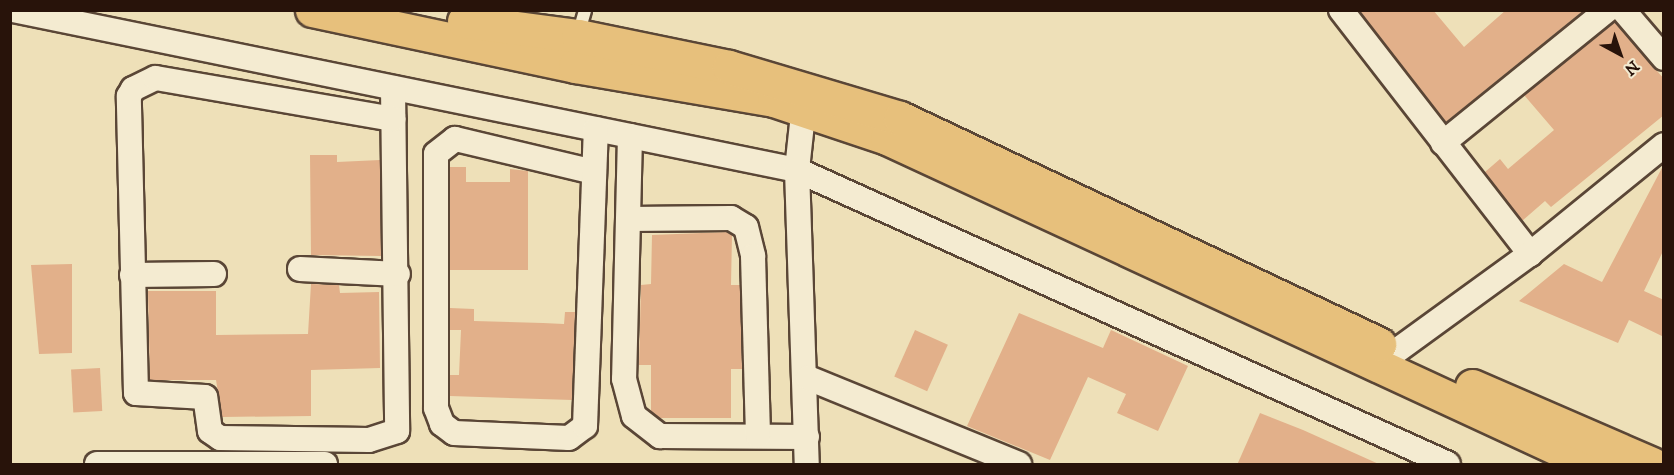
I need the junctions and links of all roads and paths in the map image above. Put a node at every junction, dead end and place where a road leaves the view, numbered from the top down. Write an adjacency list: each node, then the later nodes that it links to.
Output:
1 (13, 10): 9 (street)
2 (312, 10): 10 (highway)
3 (413, 10): 7 (highway)
4 (1341, 10): 14 (street)
5 (1607, 10): 14 (street)
6 (1623, 10): 8 (street)
7 (581, 23): 10 (highway)
8 (1664, 58)
9 (393, 88): 11 (street); 12 (street)
10 (804, 98): 16 (street); 19 (highway)
11 (393, 119): 23 (street); 24 (street)
12 (596, 129): 13 (street); 17 (street)
13 (630, 136): 16 (street); 18 (street)
14 (1443, 143): 20 (street)
15 (1664, 145): 20 (street)
16 (797, 170): 26 (street); 34 (street)
17 (594, 172): 17 (street)
18 (629, 219): 27 (street); 27 (street)
19 (1096, 225): 25 (highway); 35 (highway)
20 (1530, 254): 25 (street)
21 (300, 269): 23 (street)
22 (214, 274): 24 (street)
23 (398, 274): 24 (street)
24 (132, 275)
25 (1395, 352): 36 (highway)
26 (808, 378): 28 (street); 29 (street)
27 (758, 436): 28 (street)
28 (807, 437): 33 (street)
29 (1005, 461)
30 (212, 464): 31 (street); 32 (street)
31 (97, 465)
32 (325, 465)
33 (807, 465)
34 (1448, 465)
35 (1591, 465)
36 (1652, 465)

